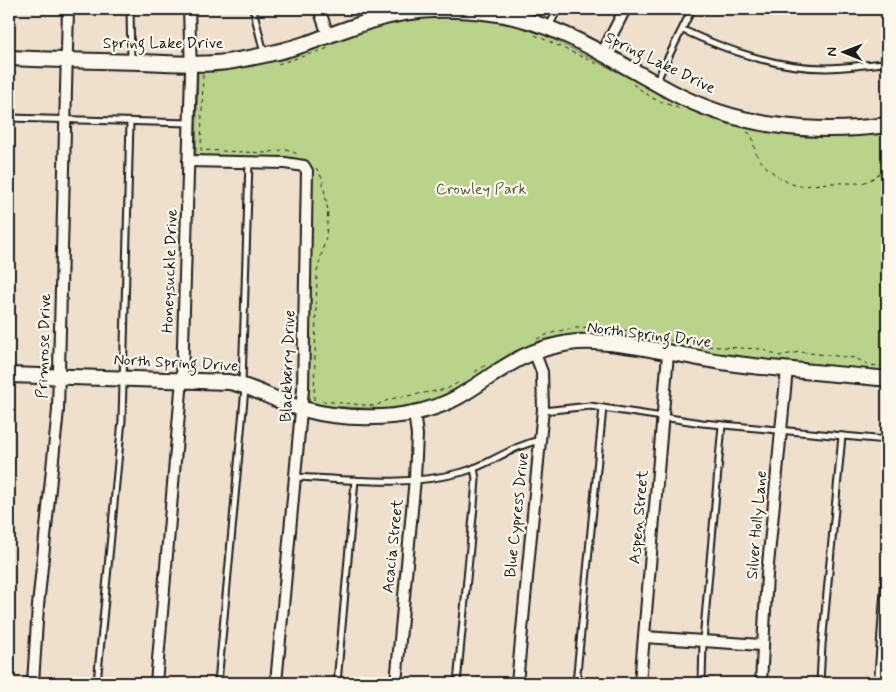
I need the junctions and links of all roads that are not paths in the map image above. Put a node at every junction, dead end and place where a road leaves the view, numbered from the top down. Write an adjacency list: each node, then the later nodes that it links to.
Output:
1 (68, 9): 16 (street, Primrose Drive)
2 (130, 9): 18 (lane)
3 (190, 9): 20 (street, Honeysuckle Drive)
4 (253, 9): 14 (lane)
5 (318, 9): 13 (street)
6 (558, 9): 11 (lane)
7 (626, 9): 17 (street)
8 (692, 9): 12 (lane)
9 (494, 11): 10 (street, Spring Lake Drive); 11 (street, Spring Lake Drive)
10 (383, 13): 13 (street, Spring Lake Drive)
11 (548, 28): 17 (street, Spring Lake Drive)
12 (683, 30): 19 (lane); 21 (lane)
13 (331, 41): 14 (street, Spring Lake Drive)
14 (264, 54): 20 (street, Spring Lake Drive)
15 (9, 58): 16 (street, Spring Lake Drive)
16 (68, 60): 18 (street, Spring Lake Drive); 23 (street, Primrose Drive)
17 (601, 60): 21 (street, Spring Lake Drive)
18 (131, 62): 20 (street, Spring Lake Drive)
19 (887, 63)
20 (191, 64): 25 (street, Honeysuckle Drive)
21 (655, 83): 26 (street, Spring Lake Drive)
22 (9, 118): 23 (lane)
23 (65, 119): 24 (lane); 33 (street, Primrose Drive)
24 (130, 122): 25 (lane); 34 (lane)
25 (190, 123): 27 (street, Honeysuckle Drive)
26 (887, 125)
27 (188, 161): 28 (street, Blackberry Drive); 35 (street, Honeysuckle Drive)
28 (249, 162): 37 (lane); 39 (street, Blackberry Drive)
29 (532, 347): 30 (street, North Spring Drive); 40 (street, Blue Cypress Drive); 41 (street, North Spring Drive)
30 (668, 354): 31 (street, North Spring Drive); 42 (street, Aspen Street)
31 (787, 369): 36 (street, North Spring Drive); 44 (street, Silver Holly Lane)
32 (9, 376): 33 (street, North Spring Drive)
33 (59, 376): 34 (street, North Spring Drive); 56 (street, Primrose Drive)
34 (123, 378): 35 (street, North Spring Drive); 57 (lane)
35 (182, 379): 37 (street, North Spring Drive); 58 (street, Honeysuckle Drive)
36 (887, 379)
37 (244, 384): 39 (street, North Spring Drive); 59 (lane)
38 (603, 408): 40 (lane); 42 (lane); 65 (lane)
39 (302, 409): 41 (street, North Spring Drive); 49 (street, Blackberry Drive)
40 (543, 411): 46 (street, Blue Cypress Drive)
41 (414, 412): 51 (street, Acacia Street)
42 (662, 417): 43 (lane); 53 (street, Aspen Street)
43 (722, 425): 44 (lane); 54 (lane)
44 (781, 430): 45 (lane); 55 (street, Silver Holly Lane)
45 (842, 436): 47 (lane); 69 (lane)
46 (540, 440): 48 (lane); 64 (street, Blue Cypress Drive)
47 (887, 440)
48 (474, 468): 51 (lane); 63 (lane)
49 (296, 477): 50 (lane); 60 (street, Blackberry Drive)
50 (355, 480): 51 (lane); 61 (lane)
51 (414, 482): 62 (street, Acacia Street)
52 (887, 582): 70 (street)
53 (645, 637): 54 (street); 66 (street, Aspen Street)
54 (703, 641): 55 (street); 67 (lane)
55 (762, 645): 68 (street, Silver Holly Lane)
56 (33, 683)
57 (97, 683)
58 (156, 683)
59 (218, 683)
60 (276, 683)
61 (337, 683)
62 (396, 683)
63 (457, 683)
64 (517, 683)
65 (576, 683)
66 (640, 683)
67 (702, 683)
68 (761, 683)
69 (820, 683)
70 (880, 683)

